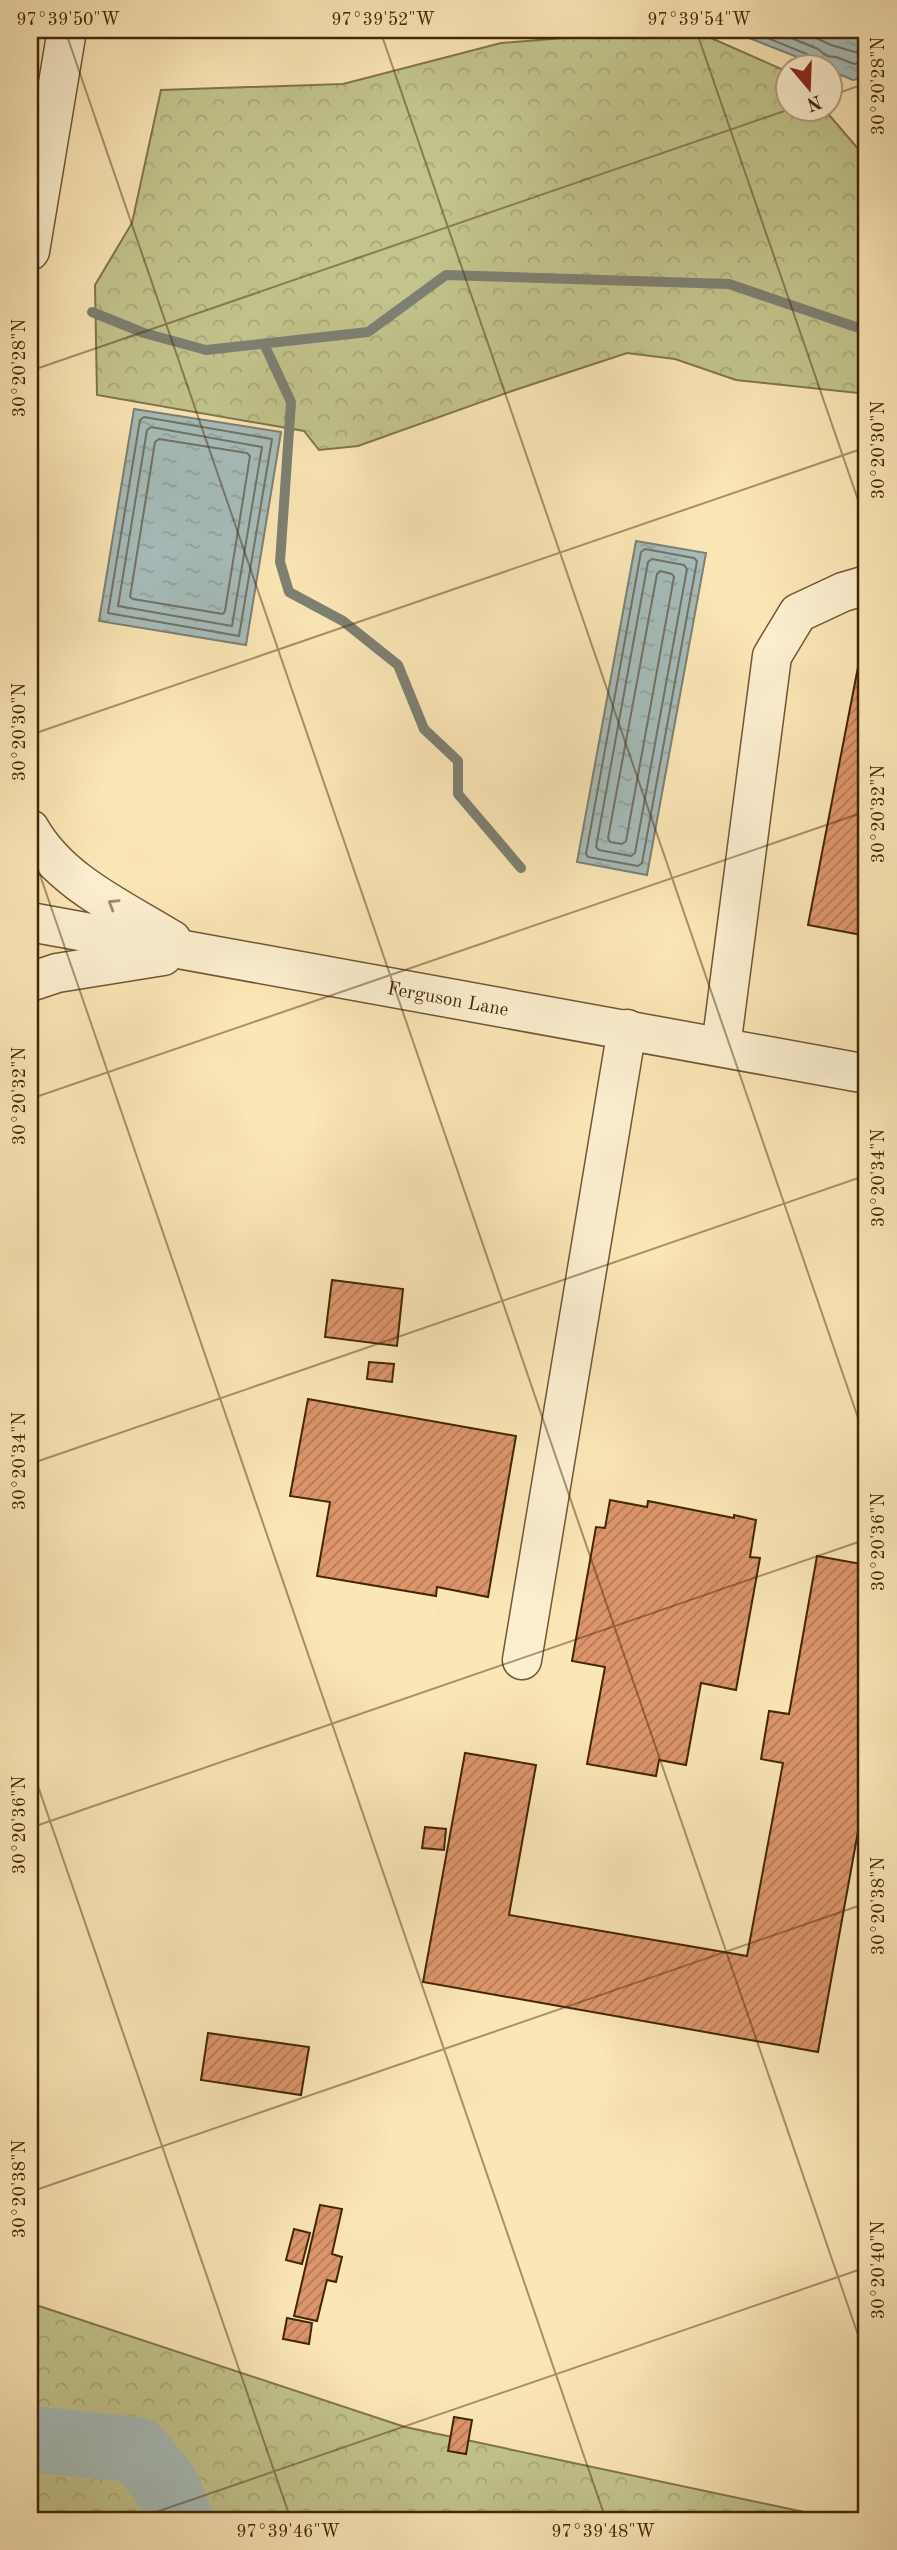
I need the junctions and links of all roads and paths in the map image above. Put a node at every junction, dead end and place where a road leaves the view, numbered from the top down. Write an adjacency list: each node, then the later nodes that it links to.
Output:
1 (67, 30): 2 (street)
2 (30, 251)
3 (867, 585): 9 (street)
4 (30, 829): 6 (street, one-way to 4)
5 (30, 922): 6 (street, Ferguson Lane)
6 (192, 952): 7 (street); 8 (street, Ferguson Lane)
7 (30, 982)
8 (627, 1029): 9 (street, Ferguson Lane); 11 (street)
9 (721, 1047): 10 (street, Ferguson Lane)
10 (867, 1074)
11 (522, 1660)

